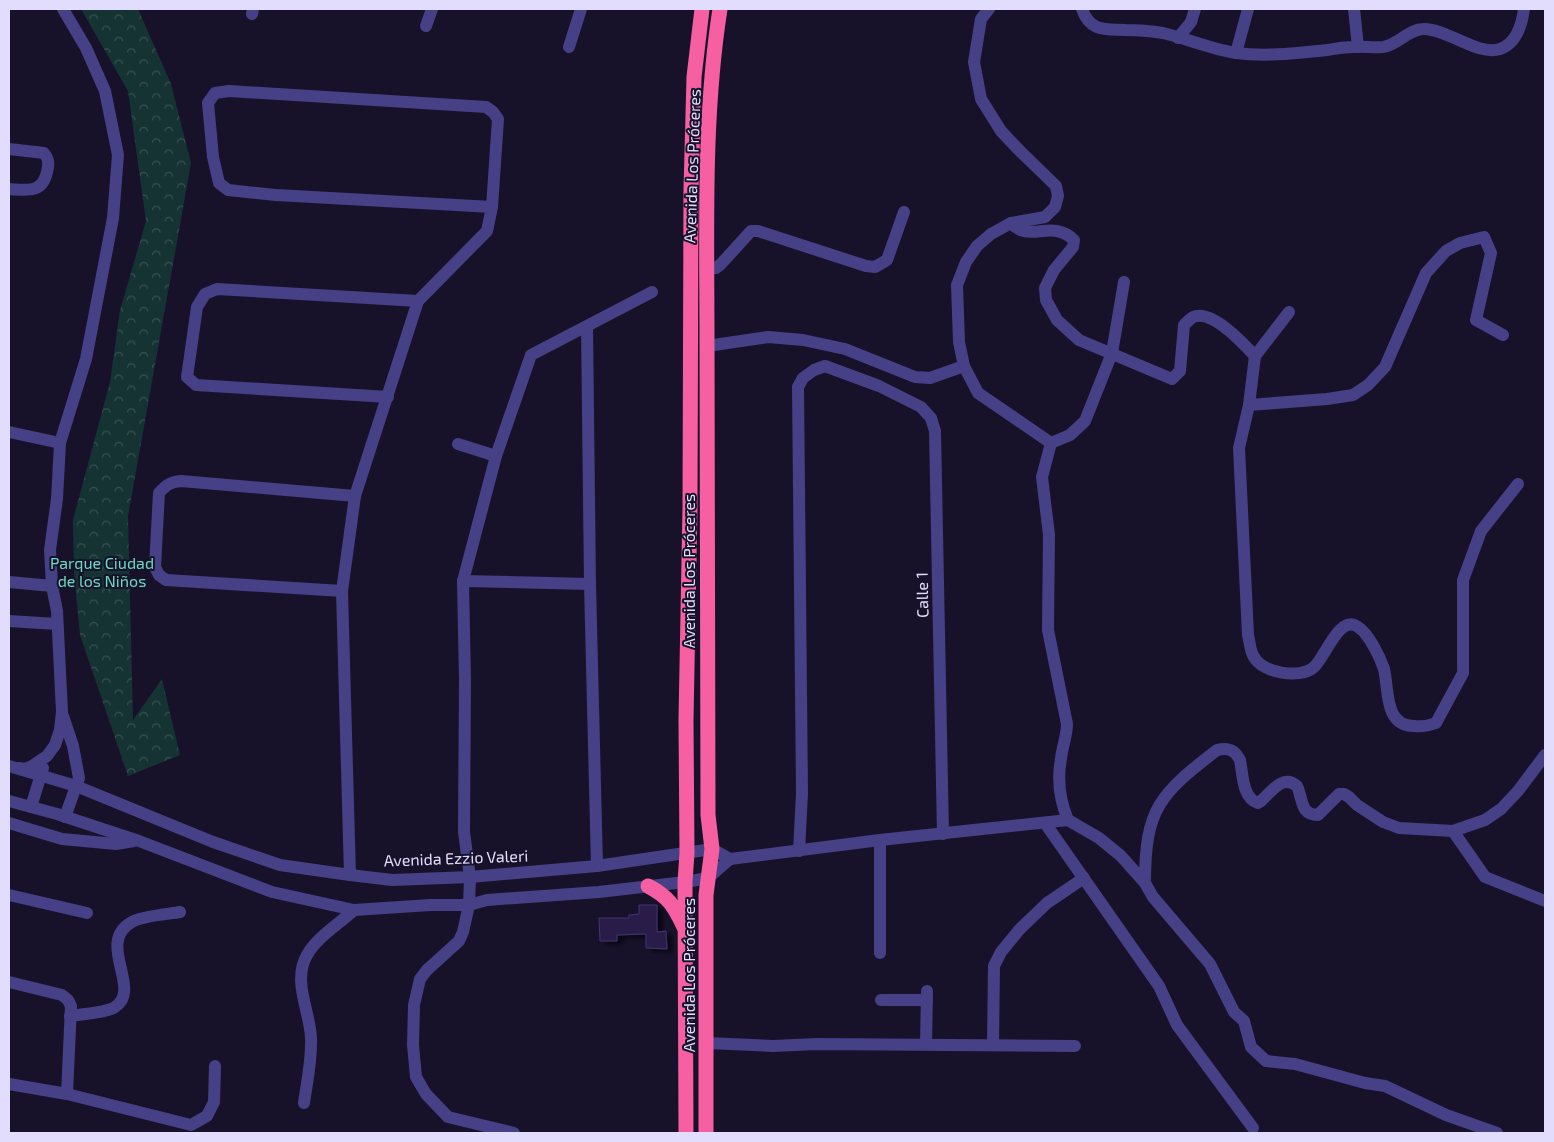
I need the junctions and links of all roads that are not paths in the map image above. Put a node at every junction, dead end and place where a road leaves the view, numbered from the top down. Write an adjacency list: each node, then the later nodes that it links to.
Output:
1 (63, 9): 36 (street)
2 (432, 9): 12 (street)
3 (581, 9): 14 (street)
4 (702, 9): 67 (highway, Avenida Los Próceres)
5 (720, 9): 22 (highway, Avenida Los Próceres)
6 (989, 9): 21 (street)
7 (1082, 9): 13 (street)
8 (1195, 9): 13 (street)
9 (1248, 9): 16 (street)
10 (1354, 9): 15 (street)
11 (1524, 9): 15 (street)
12 (426, 26)
13 (1178, 38): 16 (street)
14 (569, 47)
15 (1358, 47): 16 (street)
16 (1236, 53)
17 (9, 149): 18 (street)
18 (9, 189)
19 (492, 207): 19 (street); 25 (street)
20 (904, 212): 22 (street)
21 (1011, 223): 30 (street); 32 (street)
22 (707, 270): 29 (highway, Avenida Los Próceres)
23 (1124, 282): 30 (street)
24 (652, 292): 27 (street)
25 (418, 301): 33 (street); 33 (street)
26 (1289, 312): 31 (street)
27 (587, 327): 39 (street); 44 (street)
28 (1502, 335): 34 (street)
29 (707, 346): 32 (street); 65 (highway, Avenida Los Próceres)
30 (1112, 353): 31 (street); 37 (street)
31 (1255, 356): 34 (street)
32 (964, 366): 37 (street)
33 (388, 397): 41 (street)
34 (1250, 405): 40 (street)
35 (9, 432): 36 (street)
36 (60, 443): 45 (street)
37 (1051, 443): 58 (street)
38 (458, 444): 39 (street)
39 (496, 456): 42 (street)
40 (1518, 484)
41 (355, 496): 46 (street); 46 (street)
42 (462, 581): 44 (street); 71 (street)
43 (9, 582): 45 (street)
44 (590, 584): 69 (street)
45 (52, 586): 48 (street)
46 (342, 591): 70 (street)
47 (9, 620): 48 (street)
48 (57, 624): 49 (street)
49 (62, 712): 51 (street); 54 (street)
50 (1545, 755): 61 (street)
51 (47, 756): 52 (street); 53 (street)
52 (9, 766): 53 (street, Avenida Ezzio Valeri)
53 (41, 776): 54 (street, Avenida Ezzio Valeri); 56 (street)
54 (76, 786): 57 (street); 70 (street, Avenida Ezzio Valeri)
55 (9, 801): 56 (street)
56 (31, 807): 57 (street)
57 (65, 817): 64 (street)
58 (1068, 820): 60 (street); 75 (street)
59 (9, 823): 64 (street)
60 (1045, 823): 62 (street); 73 (street)
61 (1453, 831): 75 (street); 78 (street)
62 (943, 834): 63 (street); 66 (street, Calle 1)
63 (880, 840): 66 (street); 84 (street)
64 (139, 841): 80 (street)
65 (712, 849): 67 (street, Avenida Ezzio Valeri); 68 (street); 72 (highway, Avenida Los Próceres)
66 (798, 851): 68 (street)
67 (687, 853): 69 (street, Avenida Ezzio Valeri); 74 (highway, Avenida Los Próceres)
68 (730, 860): 72 (street)
69 (597, 866): 71 (street, Avenida Ezzio Valeri)
70 (350, 875): 71 (street, Avenida Ezzio Valeri)
71 (470, 877): 79 (street)
72 (708, 878): 74 (street); 88 (highway, Avenida Los Próceres)
73 (1084, 878): 90 (street); 96 (street)
74 (685, 882): 76 (street); 83 (highway, Avenida Los Próceres)
75 (1145, 883): 100 (street)
76 (648, 886): 79 (street); 83 (highway)
77 (9, 895): 82 (street)
78 (1545, 901)
79 (469, 905): 80 (street); 97 (street)
80 (354, 910): 95 (street)
81 (180, 912): 87 (street)
82 (87, 913)
83 (686, 931): 98 (highway, Avenida Los Próceres)
84 (880, 953)
85 (9, 982): 87 (street)
86 (881, 1000): 89 (street)
87 (70, 1016): 94 (street)
88 (707, 1043): 89 (street); 99 (highway, Avenida Los Próceres)
89 (926, 1044): 90 (street)
90 (993, 1045): 91 (street)
91 (1075, 1046)
92 (215, 1066): 94 (street)
93 (9, 1084): 94 (street)
94 (67, 1094)
95 (304, 1103)
96 (1253, 1128)
97 (514, 1133)
98 (686, 1133)
99 (706, 1133)
100 (1497, 1133)

